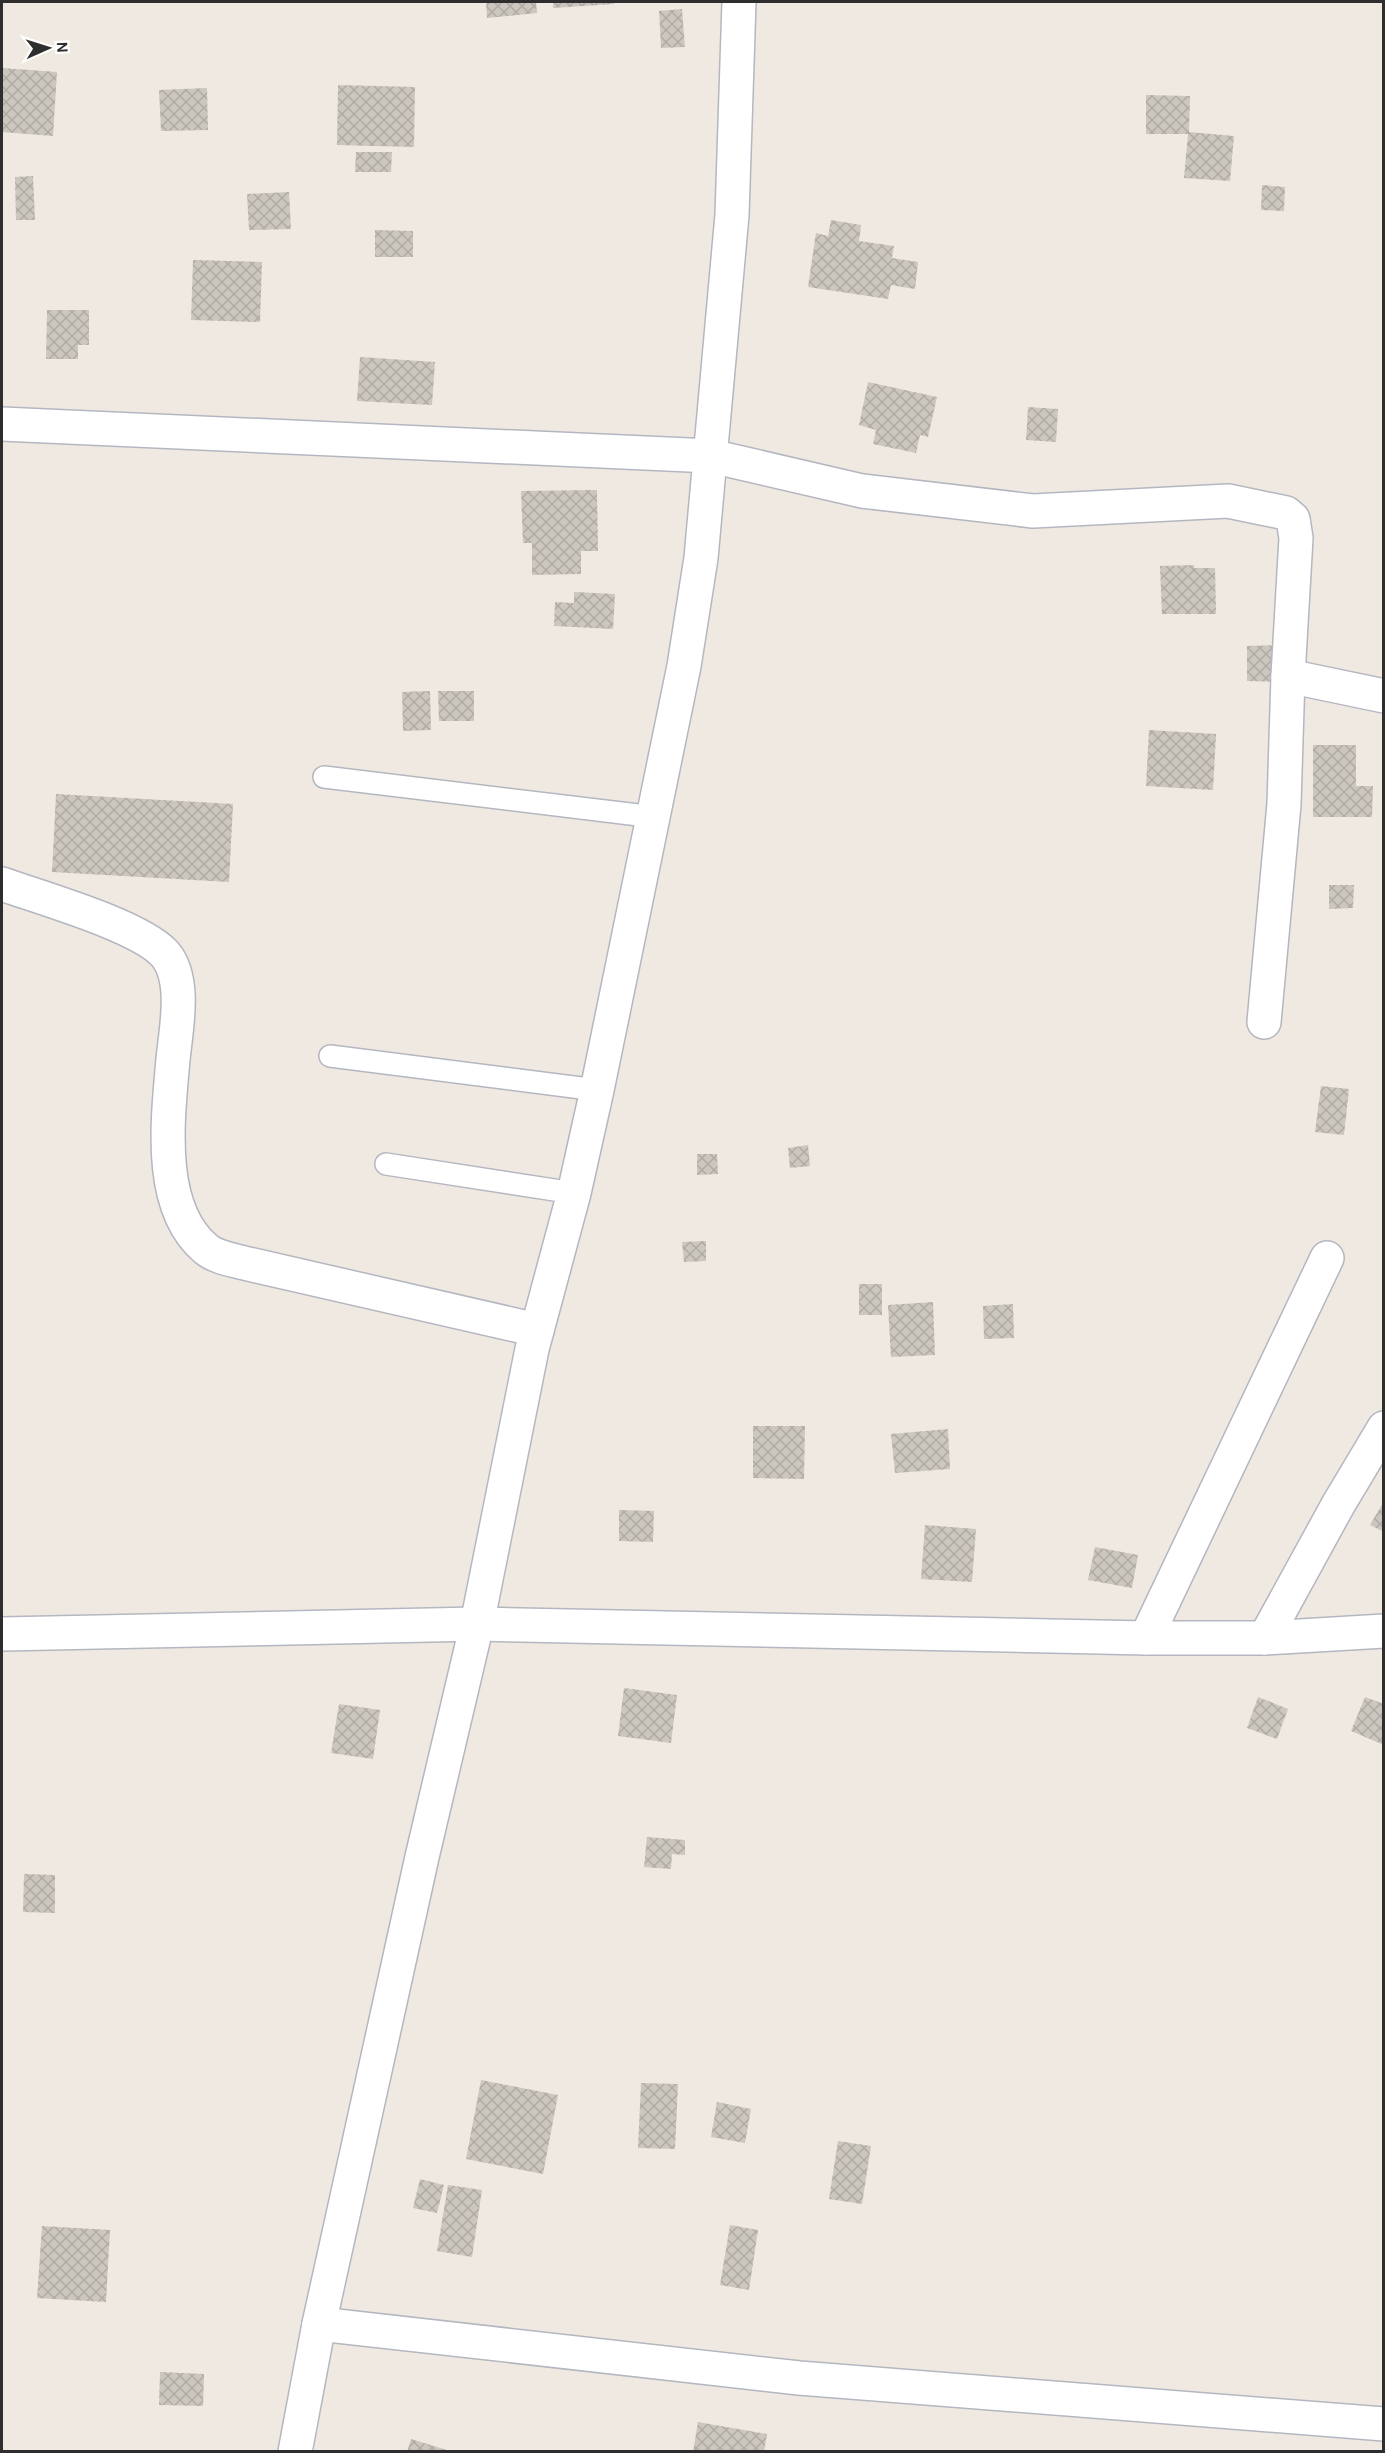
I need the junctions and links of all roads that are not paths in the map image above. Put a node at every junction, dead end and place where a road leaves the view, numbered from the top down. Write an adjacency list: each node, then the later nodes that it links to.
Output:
1 (739, 2): 3 (street)
2 (2, 424): 3 (street)
3 (711, 456): 4 (street); 7 (street)
4 (1288, 675): 5 (street); 9 (street)
5 (1383, 696)
6 (324, 777): 7 (lane)
7 (655, 817): 11 (street)
8 (2, 884): 15 (street)
9 (1264, 1022)
10 (330, 1056): 11 (lane)
11 (597, 1090): 13 (street)
12 (386, 1164): 13 (lane)
13 (574, 1193): 15 (street)
14 (1327, 1258): 20 (street)
15 (537, 1330): 17 (street)
16 (1383, 1428): 21 (street)
17 (477, 1624): 19 (street); 20 (street); 22 (street)
18 (1383, 1631): 21 (street)
19 (2, 1634)
20 (1146, 1638): 21 (street)
21 (1265, 1638)
22 (319, 2324): 23 (street); 24 (street)
23 (1383, 2424)
24 (295, 2451)

